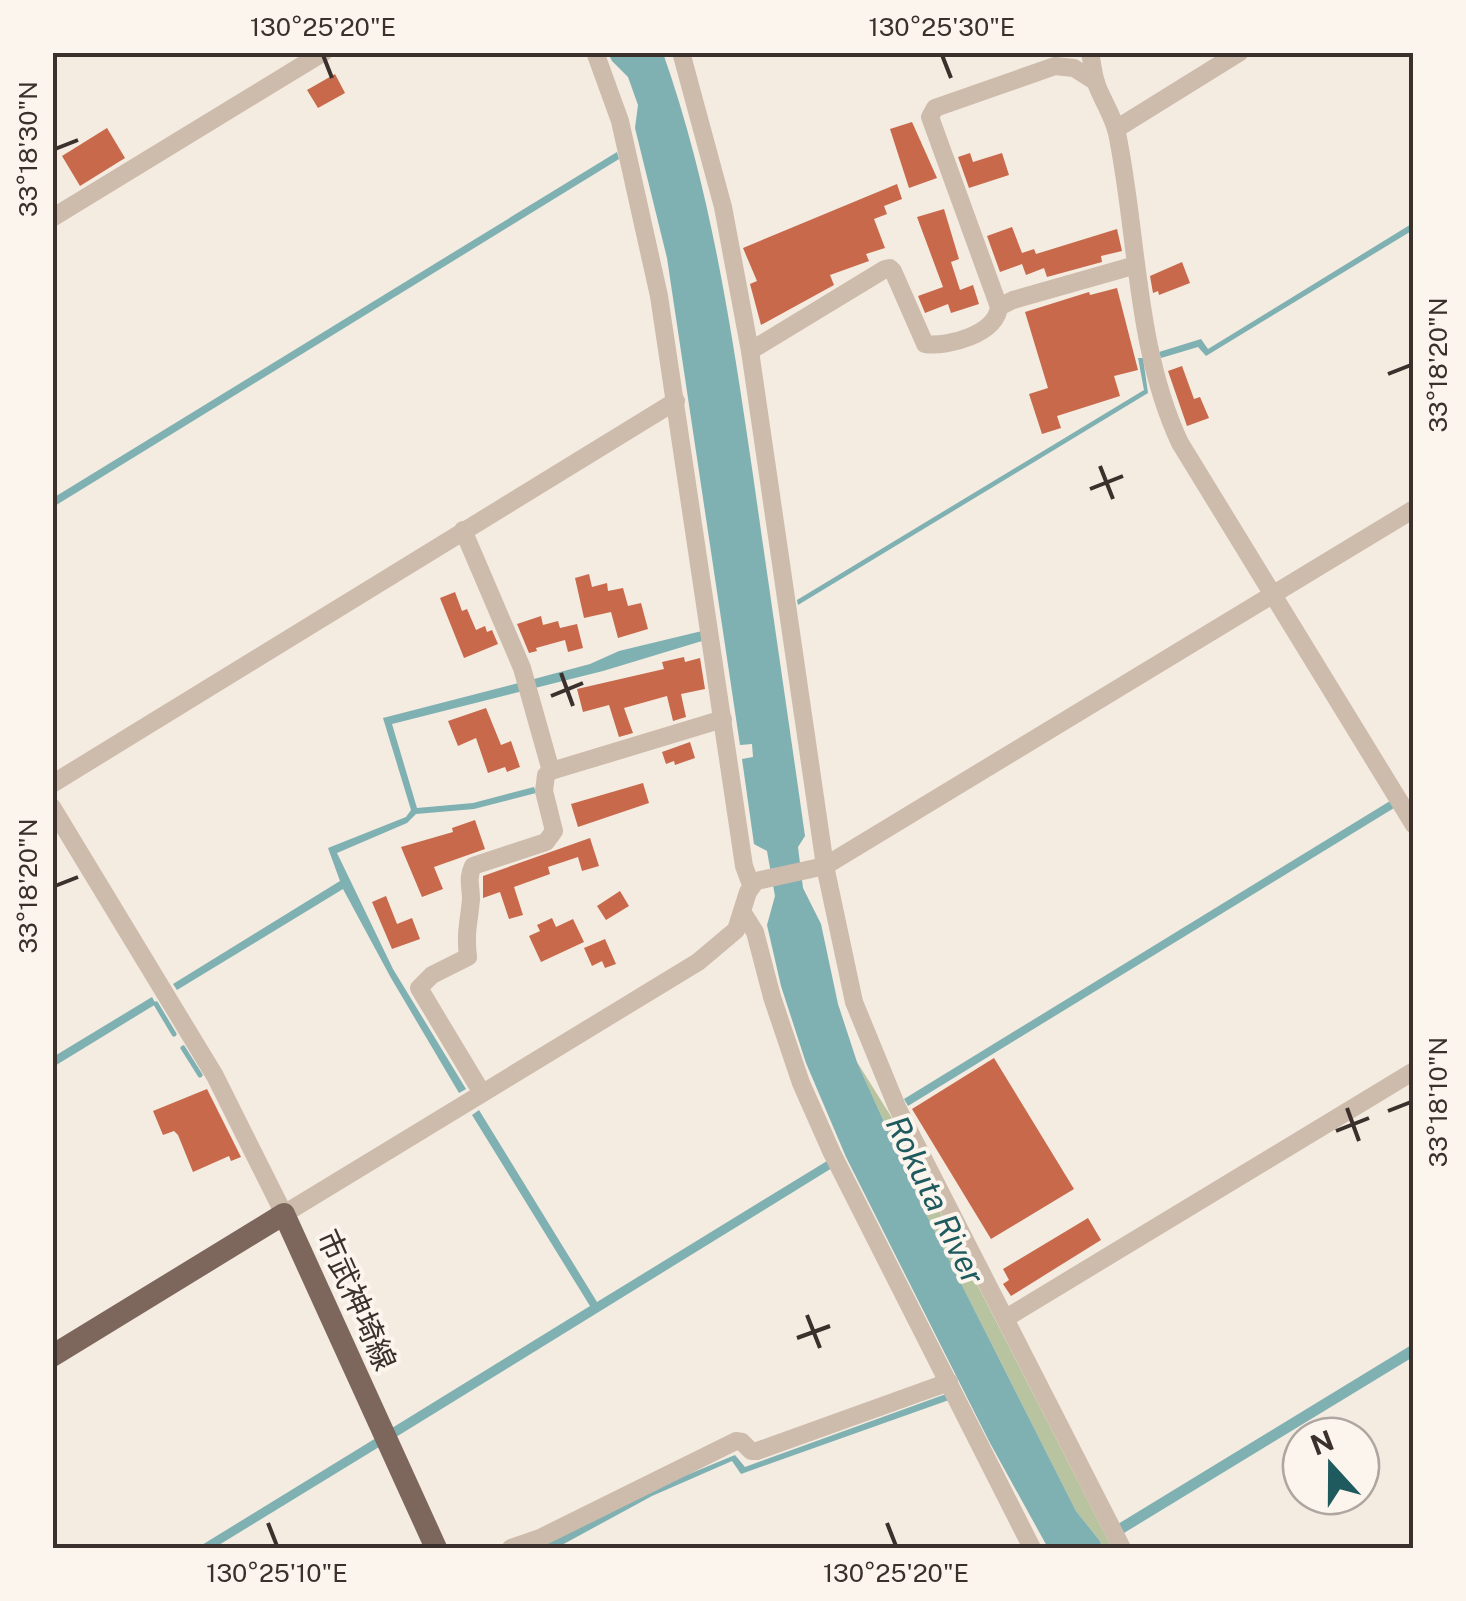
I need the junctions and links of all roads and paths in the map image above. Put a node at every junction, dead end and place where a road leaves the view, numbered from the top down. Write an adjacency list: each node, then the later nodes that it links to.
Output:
1 (324, 52): 8 (street)
2 (595, 52): 12 (street)
3 (681, 52): 11 (street)
4 (1090, 52): 6 (street)
5 (1240, 52): 7 (street)
6 (1096, 82): 7 (street); 10 (street)
7 (1116, 129): 9 (street)
8 (52, 218)
9 (1136, 265): 10 (street); 15 (street)
10 (999, 307): 11 (street)
11 (750, 351): 21 (street)
12 (676, 401): 14 (street); 16 (street)
13 (1414, 509): 15 (street)
14 (462, 530): 17 (street); 18 (street)
15 (1274, 595): 20 (street); 21 (street)
16 (723, 719): 17 (street); 22 (street)
17 (551, 770): 25 (street)
18 (52, 784)
19 (52, 808): 26 (street)
20 (1414, 825)
21 (816, 869): 22 (street); 27 (street)
22 (758, 881): 23 (street)
23 (743, 913): 25 (street); 29 (street)
24 (1414, 1070): 27 (street)
25 (482, 1093): 26 (street)
26 (284, 1214): 28 (main road, 市武神埼線); 30 (main road, 市武神埼線)
27 (1006, 1318): 33 (street)
28 (52, 1356)
29 (949, 1382): 31 (street); 32 (street)
30 (436, 1548)
31 (511, 1548)
32 (1032, 1548)
33 (1122, 1548)

